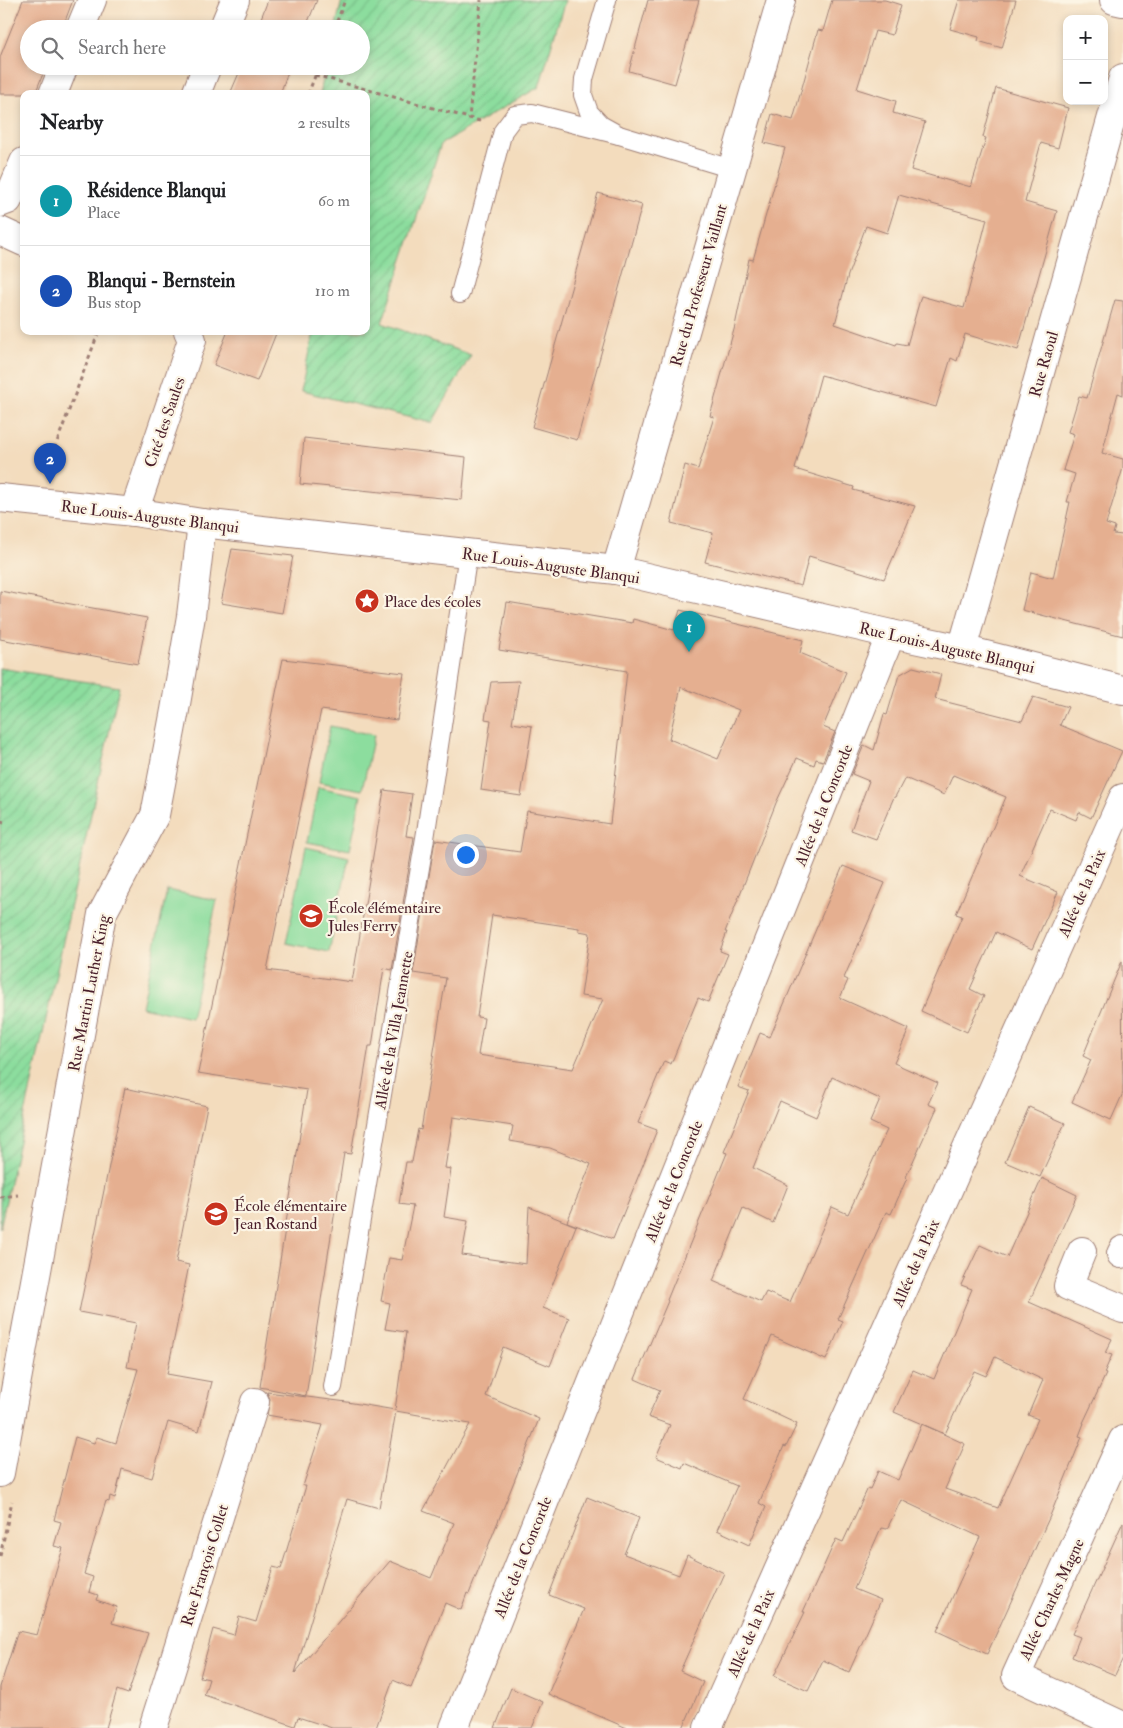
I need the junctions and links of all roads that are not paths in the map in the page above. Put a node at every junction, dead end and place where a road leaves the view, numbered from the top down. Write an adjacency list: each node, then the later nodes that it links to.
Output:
1 (92, 0): 7 (street)
2 (235, 0): 8 (street)
3 (607, 0): 14 (lane)
4 (780, 0): 15 (street, Rue du Professeur Vaillant)
5 (1114, 0): 6 (street)
6 (1123, 2)
7 (84, 20)
8 (227, 20)
9 (60, 75): 12 (street)
10 (203, 75): 13 (street)
11 (1123, 78): 28 (street, Rue Raoul)
12 (54, 90)
13 (198, 90)
14 (619, 135): 15 (lane); 20 (lane)
15 (732, 169): 26 (street, Rue du Professeur Vaillant)
16 (20, 172): 17 (street)
17 (0, 203)
18 (0, 231): 19 (street)
19 (20, 240)
20 (460, 294)
21 (190, 335): 23 (street, Cité des Saules)
22 (0, 498): 23 (street, Rue Louis-Auguste Blanqui)
23 (134, 512): 24 (street, Rue Louis-Auguste Blanqui)
24 (202, 523): 25 (street, Rue Louis-Auguste Blanqui); 36 (street, Rue Martin Luther King)
25 (468, 553): 26 (street, Rue Louis-Auguste Blanqui); 33 (lane, Allée de la Villa Jeannette)
26 (616, 570): 27 (street, Rue Louis-Auguste Blanqui)
27 (891, 634): 28 (street, Rue Louis-Auguste Blanqui); 39 (street, Allée de la Concorde)
28 (962, 649): 29 (street, Rue Louis-Auguste Blanqui)
29 (1123, 690)
30 (1123, 798): 40 (street, Allée de la Paix)
31 (1082, 1252): 32 (street)
32 (1123, 1309)
33 (333, 1387)
34 (255, 1402): 38 (street, Rue François Collet)
35 (1123, 1440): 37 (street, Allée Charles Magne)
36 (0, 1473)
37 (1123, 1726)
38 (153, 1728)
39 (454, 1728)
40 (708, 1728)

